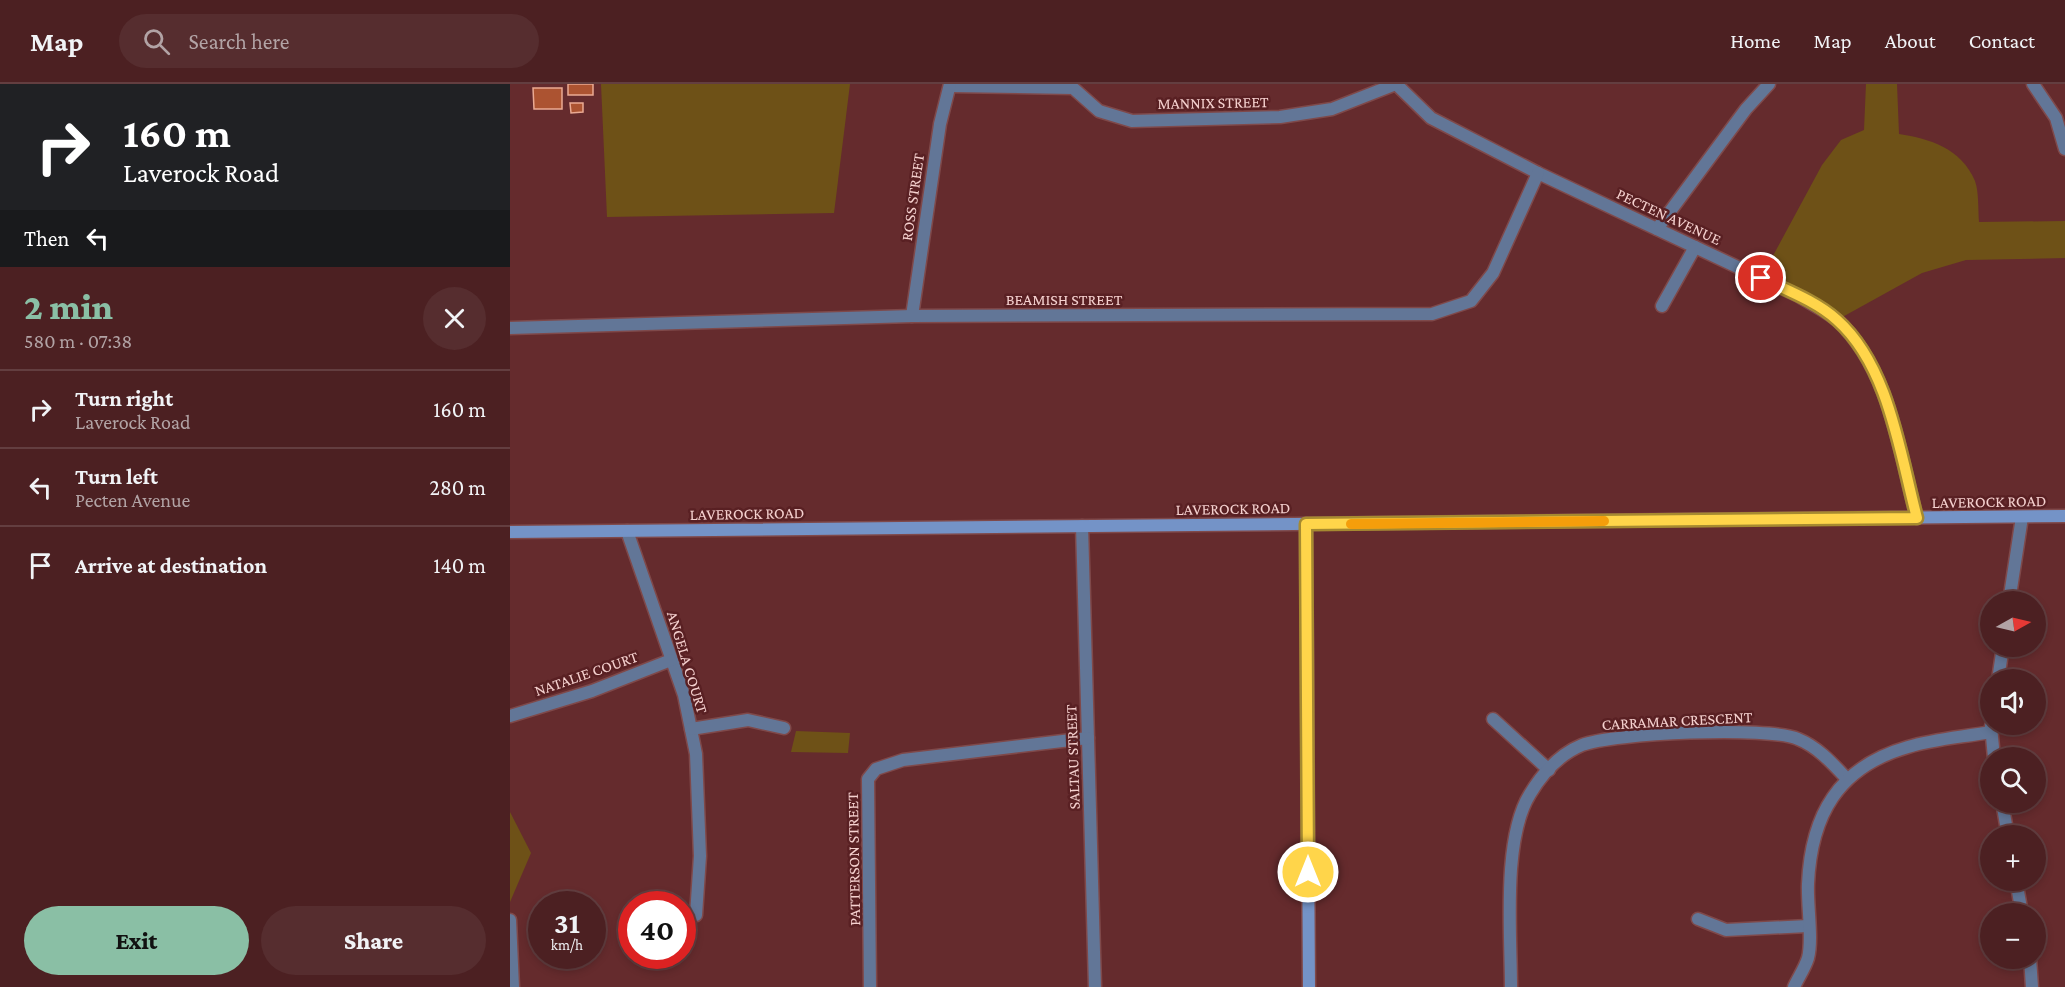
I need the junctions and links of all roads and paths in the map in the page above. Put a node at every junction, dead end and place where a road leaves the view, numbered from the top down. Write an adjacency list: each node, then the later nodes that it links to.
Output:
1 (1396, 84): 5 (street, MANNIX STREET); 7 (street, PECTEN AVENUE)
2 (1770, 84): 8 (street)
3 (2033, 84): 6 (street)
4 (950, 85): 5 (street, MANNIX STREET); 11 (street, ROSS STREET)
5 (1075, 86)
6 (2065, 149)
7 (1538, 173): 8 (street, PECTEN AVENUE); 11 (street, BEAMISH STREET)
8 (1657, 229): 9 (street, PECTEN AVENUE)
9 (1695, 247): 10 (street); 15 (street, PECTEN AVENUE)
10 (1662, 306)
11 (912, 316): 12 (street, BEAMISH STREET)
12 (510, 328)
13 (2065, 516): 14 (street, LAVEROCK ROAD)
14 (2022, 517): 15 (street, LAVEROCK ROAD); 20 (street)
15 (1917, 518): 16 (street, LAVEROCK ROAD)
16 (1306, 524): 17 (street, LAVEROCK ROAD); 38 (street)
17 (1083, 526): 18 (street, LAVEROCK ROAD); 27 (street, SALTAU STREET)
18 (627, 531): 19 (street, LAVEROCK ROAD); 21 (street, ANGELA COURT)
19 (510, 532)
20 (2011, 591)
21 (671, 660): 22 (street, NATALIE COURT); 25 (street, ANGELA COURT)
22 (510, 716)
23 (1493, 719): 28 (street)
24 (784, 728): 25 (street)
25 (691, 729): 30 (street, ANGELA COURT)
26 (1980, 730): 29 (street)
27 (1088, 738): 36 (street, PATTERSON STREET); 37 (street, SALTAU STREET)
28 (1549, 770): 29 (street, CARRAMAR CRESCENT); 39 (street, CARRAMAR CRESCENT)
29 (1847, 780): 33 (street)
30 (696, 915)
31 (510, 920): 35 (street)
32 (1698, 920): 33 (street)
33 (1808, 926): 40 (street)
34 (2031, 969): 41 (street)
35 (513, 987)
36 (870, 987)
37 (1095, 987)
38 (1309, 987)
39 (1511, 987)
40 (1794, 987)
41 (2032, 987)

